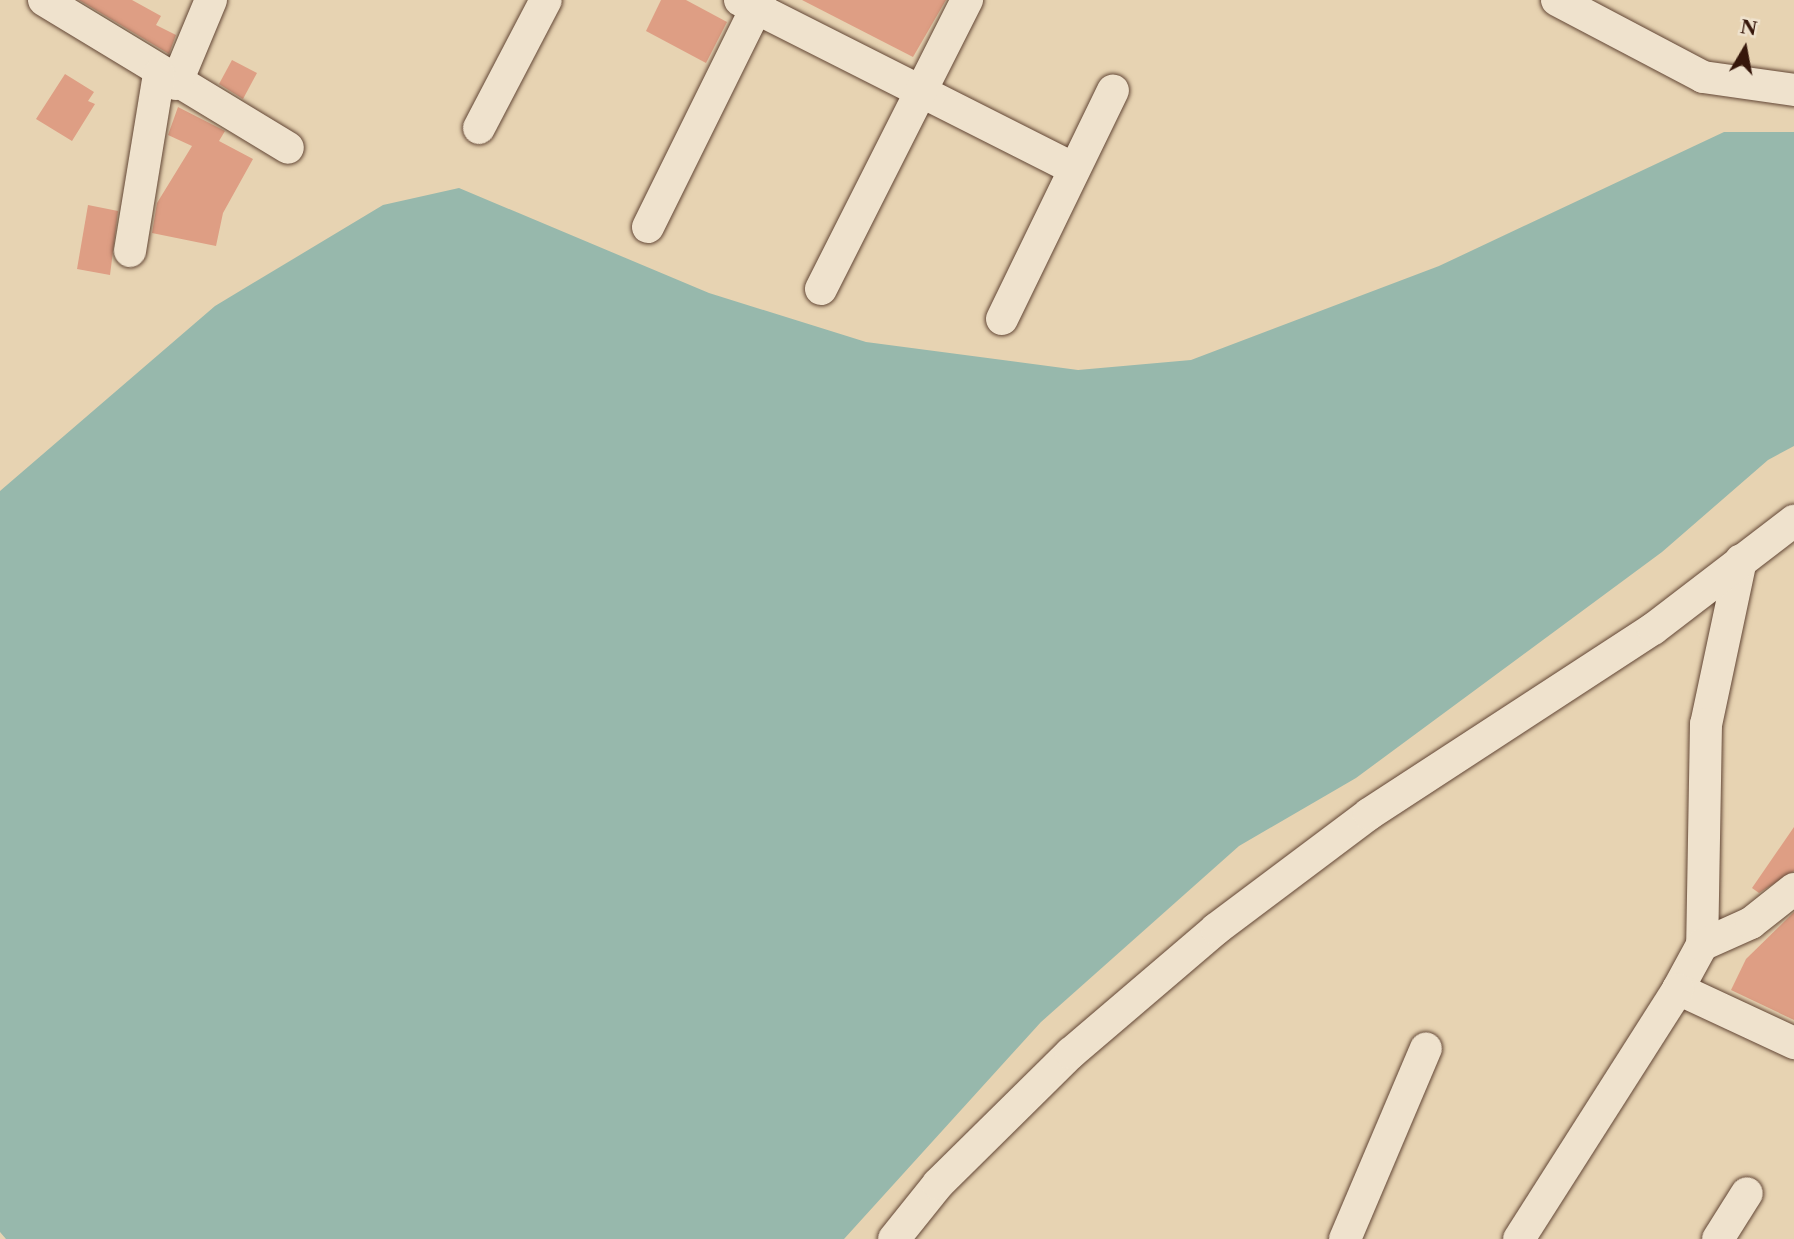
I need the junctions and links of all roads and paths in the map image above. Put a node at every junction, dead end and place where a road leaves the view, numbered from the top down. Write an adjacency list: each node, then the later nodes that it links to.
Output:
1 (211, 0): 7 (street)
2 (546, 0): 11 (street)
3 (967, 0): 10 (street)
4 (1557, 0): 9 (street)
5 (50, 3): 7 (street)
6 (752, 3): 10 (street); 14 (street)
7 (167, 79): 12 (street); 15 (street)
8 (1113, 90): 13 (street)
9 (1794, 90)
10 (921, 92): 13 (street); 16 (street)
11 (479, 128)
12 (288, 148)
13 (1072, 168): 17 (street)
14 (648, 227)
15 (130, 251)
16 (821, 289)
17 (1002, 319)
18 (1794, 521): 19 (street)
19 (1741, 560): 21 (street); 26 (street)
20 (1794, 889): 21 (street)
21 (1702, 945): 22 (street)
22 (1678, 989): 23 (street); 28 (street)
23 (1794, 1042)
24 (1426, 1048): 27 (street)
25 (1747, 1194): 29 (street)
26 (894, 1239)
27 (1345, 1239)
28 (1519, 1239)
29 (1718, 1239)

